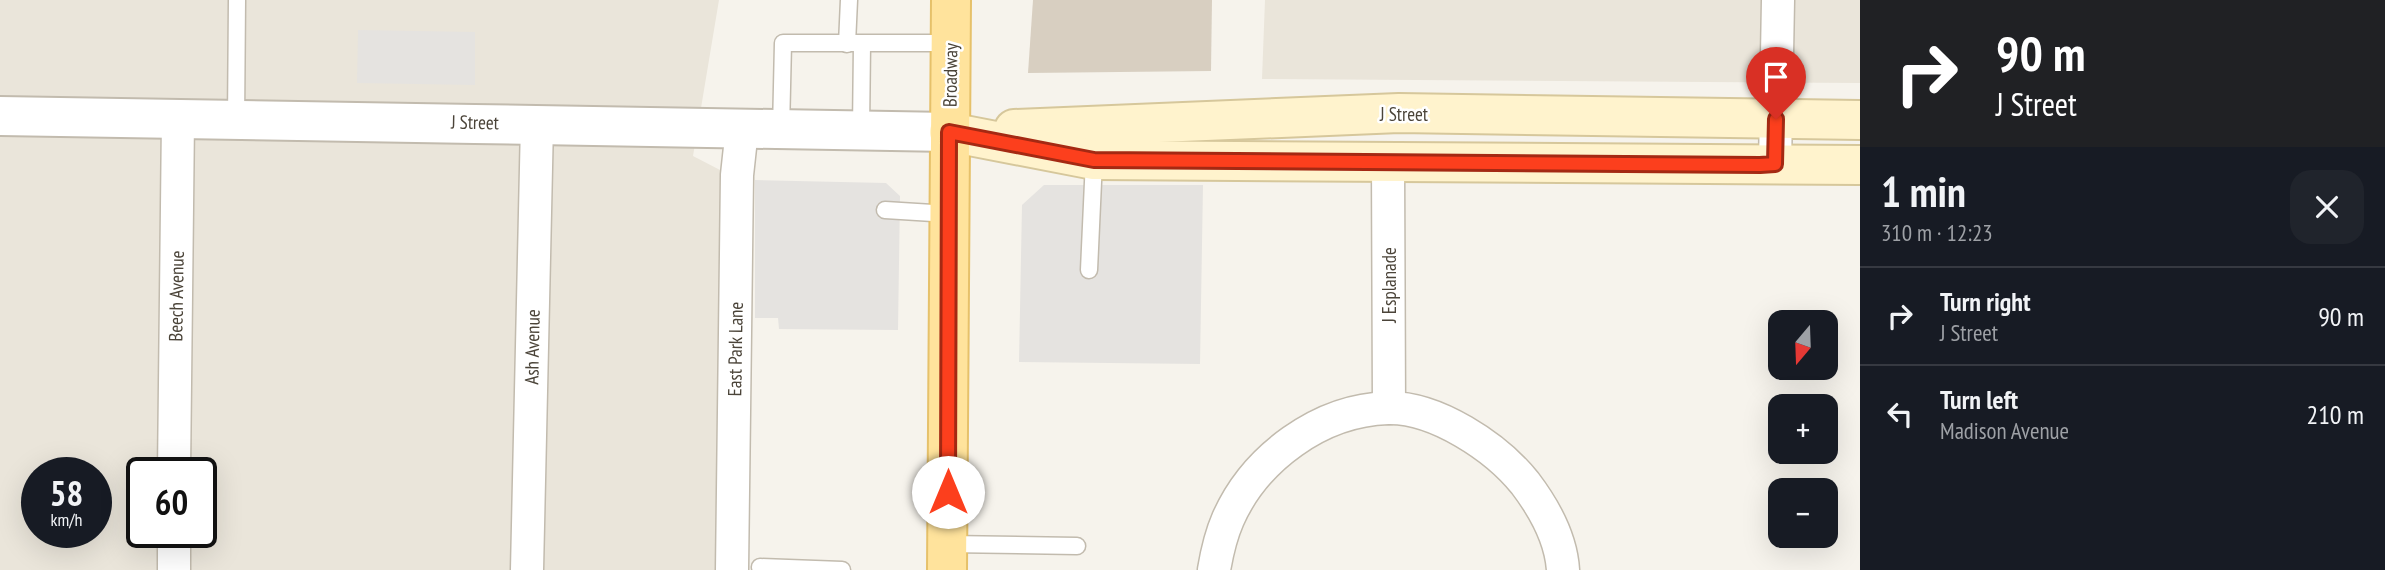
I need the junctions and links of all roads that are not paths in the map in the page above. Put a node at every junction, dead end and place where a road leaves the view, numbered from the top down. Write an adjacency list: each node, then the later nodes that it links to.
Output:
1 (237, 0): 11 (lane)
2 (849, 0): 6 (lane)
3 (951, 0): 5 (main road, Broadway)
4 (1778, 0): 9 (street)
5 (950, 43): 6 (lane); 16 (main road, Broadway)
6 (855, 44): 14 (lane); 15 (lane)
7 (0, 116): 8 (street, J Street)
8 (178, 119): 11 (street, J Street); 25 (street, Beech Avenue)
9 (1776, 119): 10 (main road, J Street); 16 (main road, J Street); 19 (street)
10 (1860, 120)
11 (236, 121): 12 (street, J Street)
12 (537, 123): 13 (street, J Street); 31 (street, Ash Avenue)
13 (743, 129): 14 (street, J Street); 29 (street, East Park Lane)
14 (781, 130): 15 (street, J Street)
15 (861, 130): 16 (street, J Street)
16 (949, 132): 17 (main road, J Street); 22 (main road, Broadway)
17 (1094, 160): 18 (main road, J Street); 23 (lane)
18 (1388, 161): 19 (main road, J Street); 24 (street, J Esplanade)
19 (1775, 164): 20 (main road, J Street)
20 (1860, 165)
21 (885, 210): 22 (lane)
22 (948, 214): 28 (main road, Broadway)
23 (1089, 270)
24 (1389, 408): 33 (street); 34 (street)
25 (174, 457)
26 (1077, 546): 28 (lane)
27 (174, 548): 30 (street)
28 (947, 557)
29 (746, 569): 32 (lane)
30 (174, 570)
31 (527, 570)
32 (842, 570)
33 (1214, 570)
34 (1563, 570)

